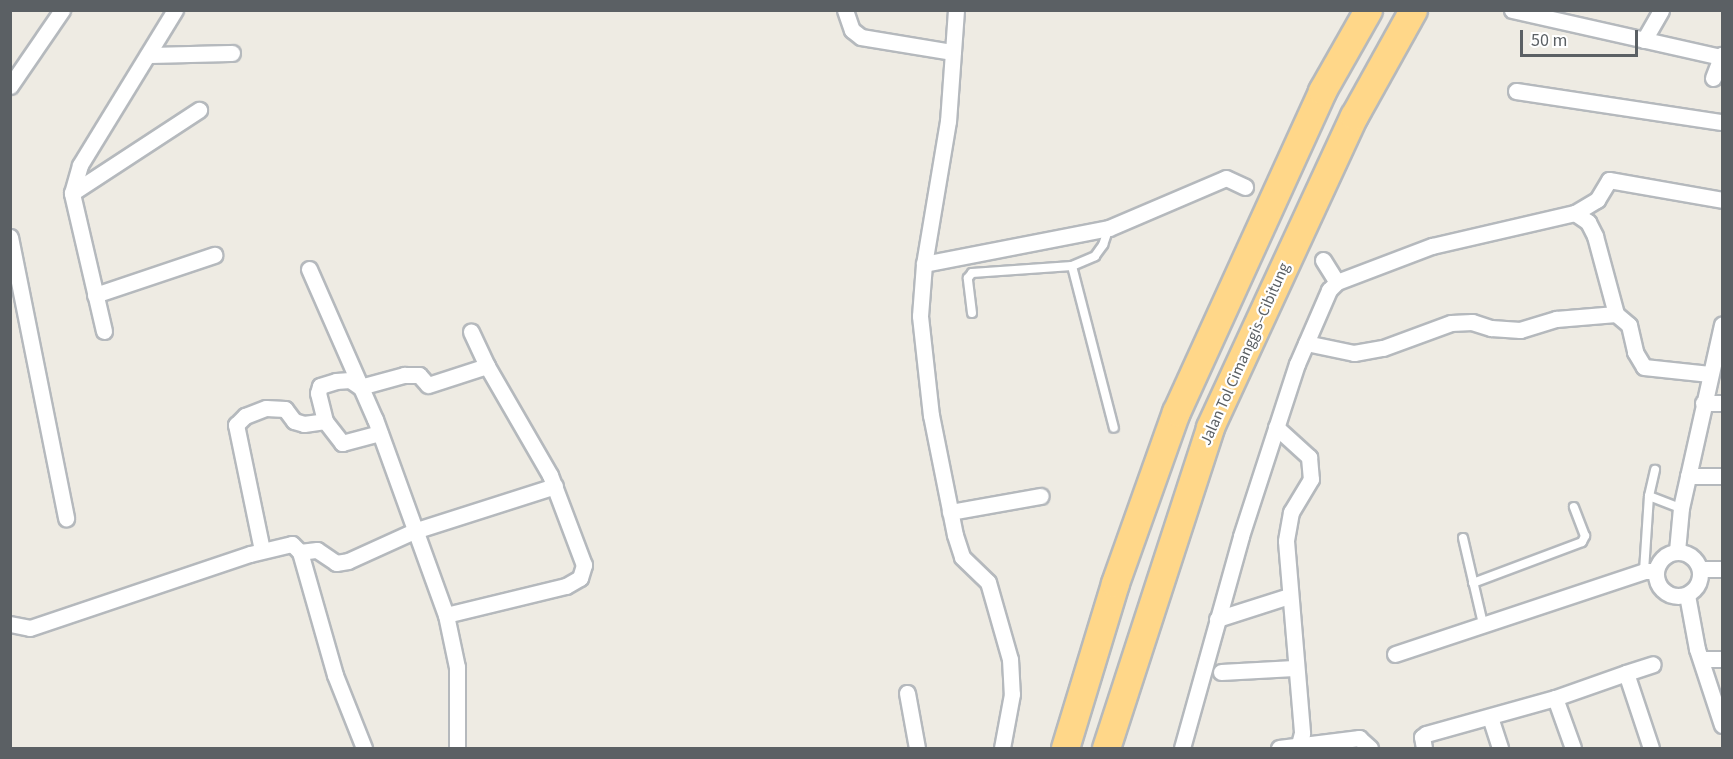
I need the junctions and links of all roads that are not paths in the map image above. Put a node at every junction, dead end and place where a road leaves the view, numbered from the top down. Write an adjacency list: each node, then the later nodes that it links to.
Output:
1 (62, 10): 15 (street)
2 (176, 10): 12 (street)
3 (845, 10): 10 (street)
4 (956, 10): 10 (street)
5 (1368, 10): 88 (highway)
6 (1413, 10): 89 (highway, Jalan Tol Cimanggis–Cibitung)
7 (1512, 10): 9 (street)
8 (1661, 10): 9 (street)
9 (1644, 40): 13 (street)
10 (953, 52): 27 (street)
11 (232, 53): 12 (street)
12 (148, 55): 20 (street)
13 (1722, 56): 14 (street)
14 (1713, 78)
15 (10, 87)
16 (1516, 91): 18 (street)
17 (199, 110): 20 (street)
18 (1722, 122)
19 (1245, 187): 23 (street)
20 (72, 193): 31 (street)
21 (1722, 200): 22 (street)
22 (1575, 213): 30 (street); 33 (street)
23 (1109, 228): 27 (street); 28 (lane)
24 (10, 237): 56 (street)
25 (214, 255): 31 (street)
26 (1323, 260): 30 (street)
27 (924, 264): 55 (street)
28 (1072, 266): 32 (lane); 45 (lane)
29 (309, 268): 40 (street)
30 (1337, 282): 37 (street)
31 (95, 295): 35 (street)
32 (972, 313)
33 (1616, 314): 37 (street); 39 (street)
34 (1722, 325): 39 (street)
35 (104, 331)
36 (471, 332): 38 (street)
37 (1306, 343): 44 (street)
38 (486, 366): 40 (street); 50 (street)
39 (1710, 374): 41 (street)
40 (360, 387): 43 (street); 46 (street)
41 (1703, 403): 42 (street); 48 (street)
42 (1722, 403)
43 (325, 421): 46 (street); 59 (street)
44 (1276, 427): 66 (street); 69 (street)
45 (1114, 428)
46 (380, 433): 57 (street)
47 (1655, 470): 52 (lane)
48 (1688, 476): 49 (street); 54 (street)
49 (1722, 476)
50 (555, 486): 57 (street); 68 (street)
51 (1041, 496): 55 (street)
52 (1649, 496): 54 (lane); 64 (lane)
53 (1574, 507): 65 (lane)
54 (1681, 508): 60 (street)
55 (950, 512): 87 (street)
56 (66, 518)
57 (414, 531): 61 (street); 68 (street)
58 (1463, 538): 65 (lane)
59 (262, 550): 61 (street); 70 (street)
60 (1677, 551): 62 (street); 64 (street)
61 (300, 552): 84 (street)
62 (1701, 569): 63 (street); 67 (street)
63 (1722, 569)
64 (1649, 571): 67 (street); 71 (street)
65 (1473, 583): 71 (lane)
66 (1289, 596): 69 (street); 76 (street)
67 (1687, 596): 73 (street)
68 (446, 615): 85 (street)
69 (1218, 619): 90 (street)
70 (10, 624)
71 (1483, 624): 72 (street)
72 (1395, 654)
73 (1702, 659): 74 (street); 82 (street)
74 (1722, 659)
75 (1653, 664): 78 (street)
76 (1294, 668): 77 (street); 83 (street)
77 (1221, 672)
78 (1626, 673): 80 (street); 96 (street)
79 (907, 693): 86 (street)
80 (1555, 698): 81 (street); 95 (street)
81 (1490, 717): 93 (street); 94 (street)
82 (1722, 725)
83 (1300, 746): 91 (street); 92 (street)
84 (364, 748)
85 (457, 748)
86 (916, 748)
87 (1002, 748)
88 (1065, 748)
89 (1106, 748)
90 (1182, 748)
91 (1279, 748)
92 (1370, 748)
93 (1424, 748)
94 (1500, 748)
95 (1573, 748)
96 (1651, 748)

